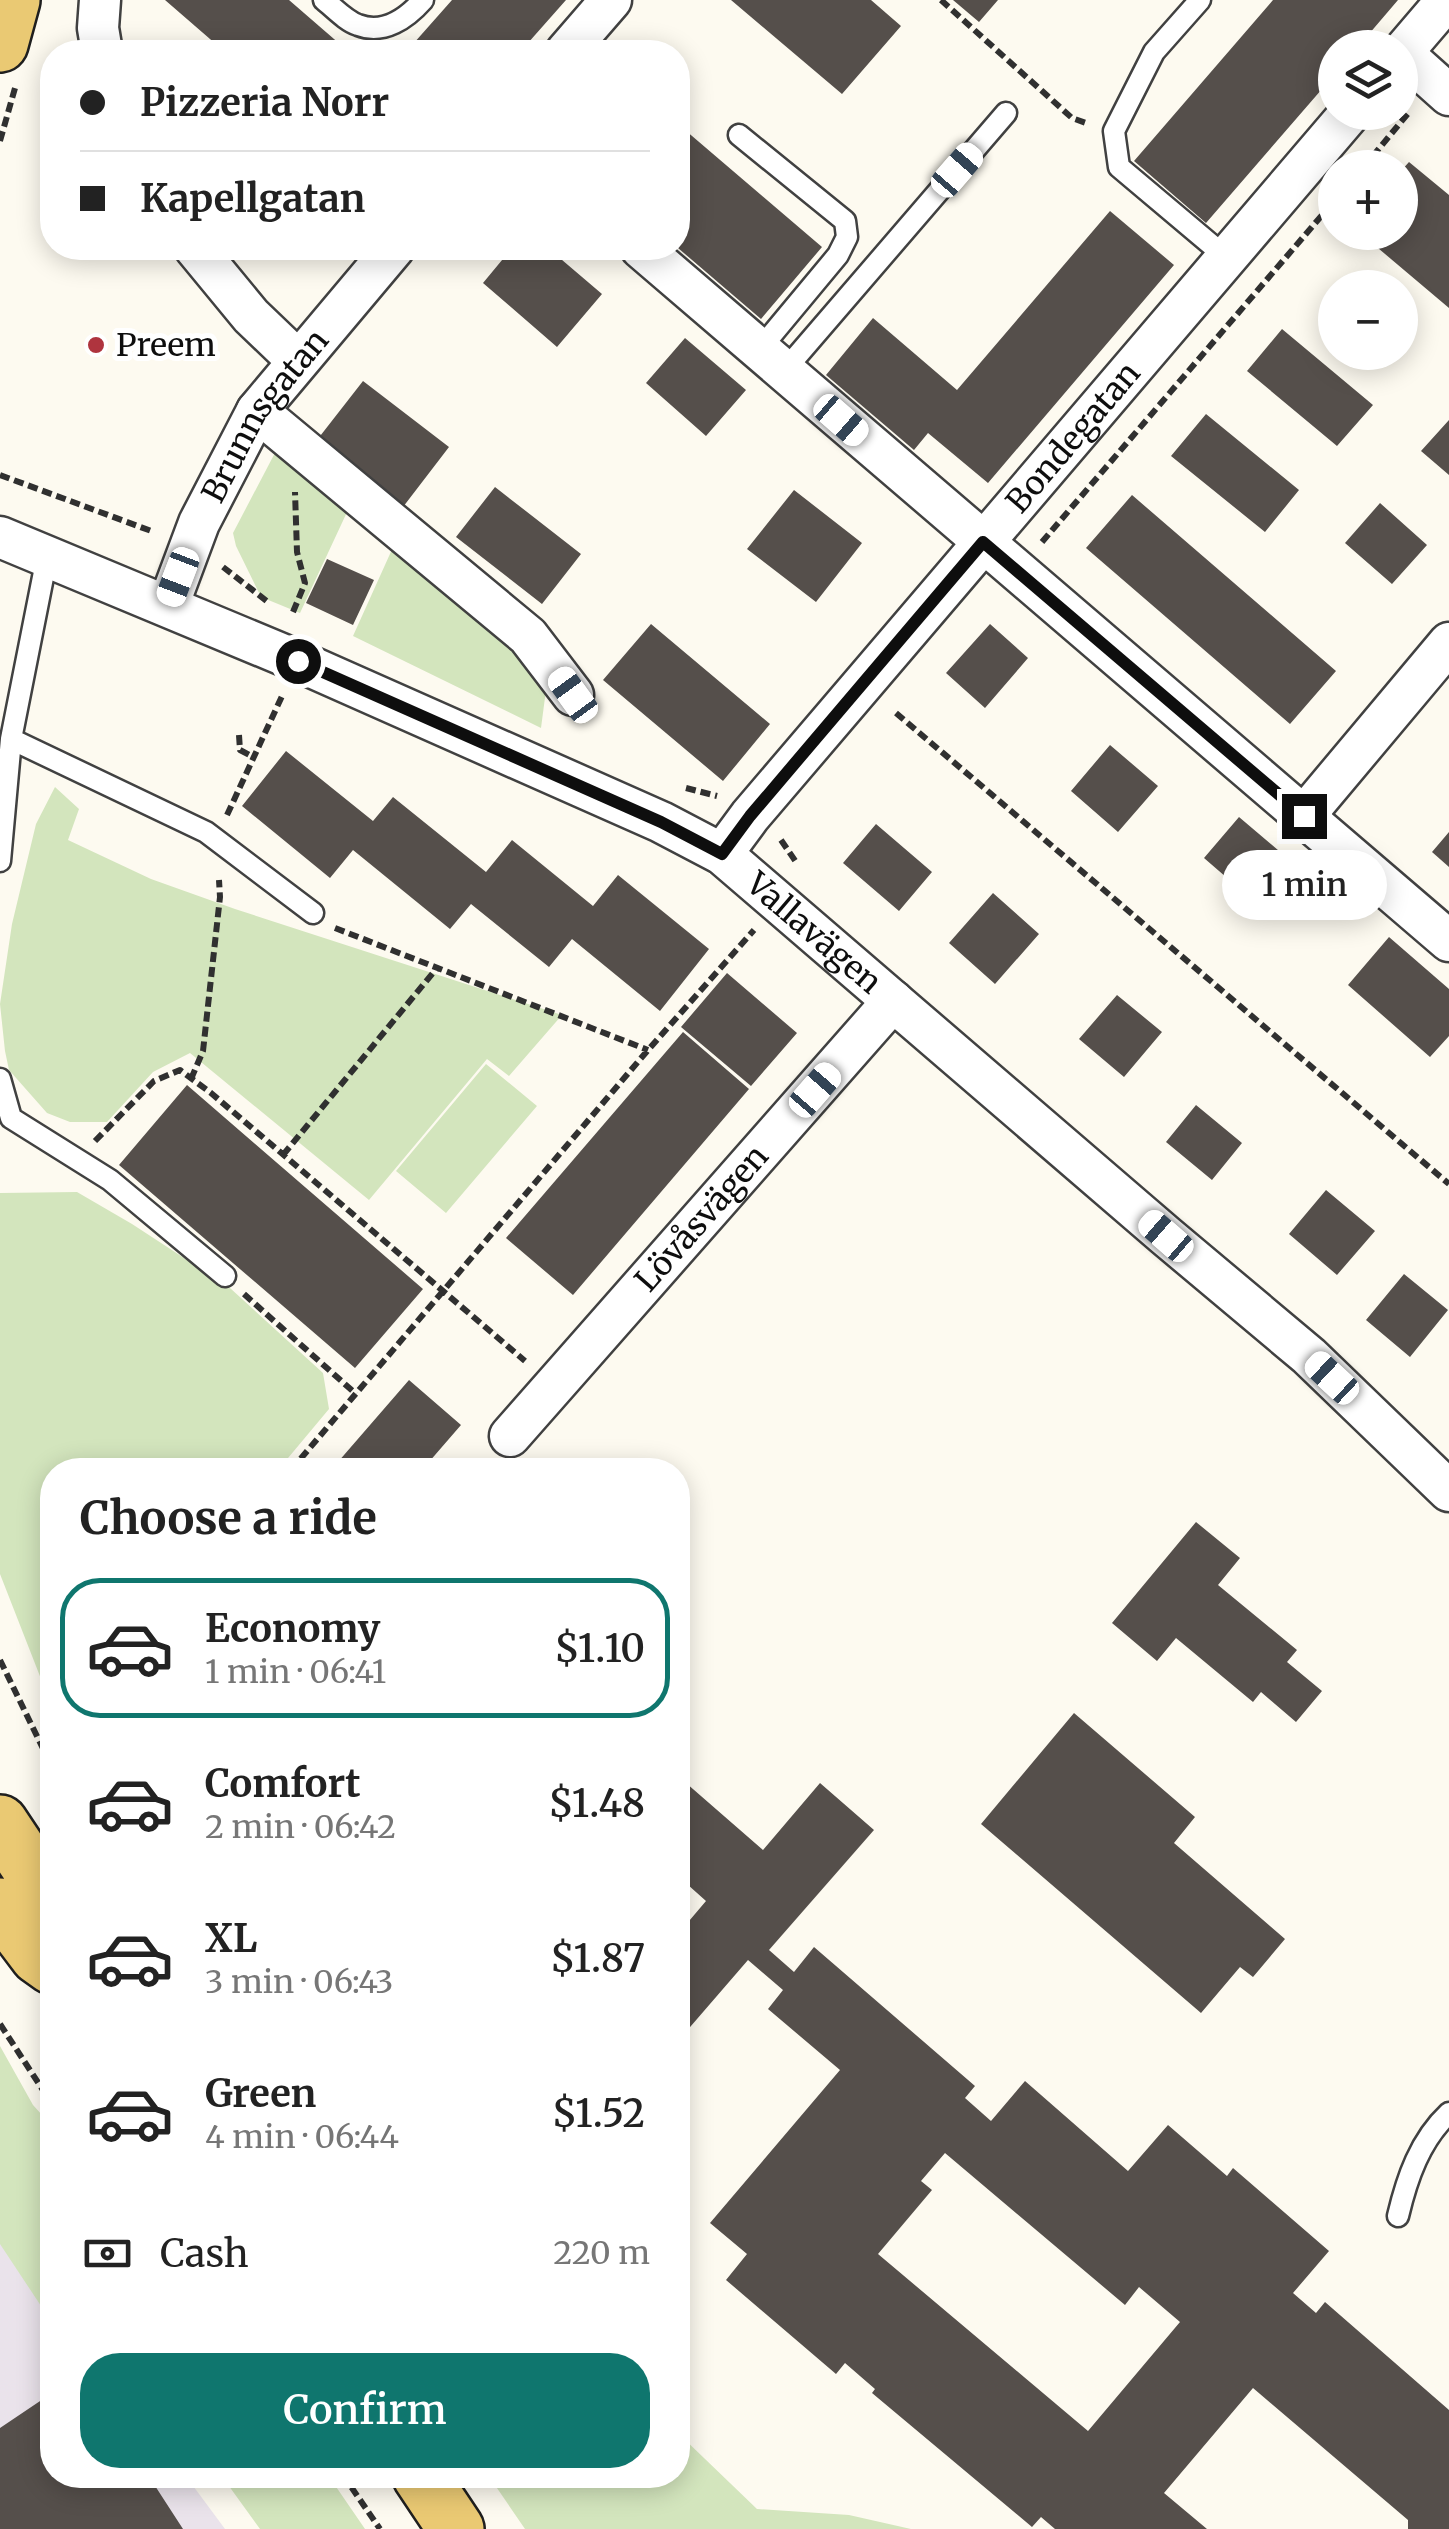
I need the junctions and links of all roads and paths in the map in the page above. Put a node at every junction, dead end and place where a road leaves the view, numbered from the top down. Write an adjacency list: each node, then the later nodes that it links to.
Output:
1 (12, 0): 12 (main road)
2 (100, 0): 10 (street)
3 (324, 0): 4 (lane)
4 (424, 0)
5 (610, 0): 11 (street)
6 (940, 0): 17 (path)
7 (1447, 0): 9 (street)
8 (1192, 4): 17 (lane)
9 (1418, 34)
10 (100, 40)
11 (576, 40)
12 (0, 44)
13 (1418, 69): 14 (street)
14 (1441, 89): 19 (path)
15 (1006, 113): 25 (lane)
16 (1336, 130): 21 (street, Bondegatan)
17 (1114, 131): 21 (lane)
18 (739, 134): 25 (lane)
19 (1381, 150)
20 (1318, 220): 32 (path)
21 (1227, 258): 30 (street, Bondegatan)
22 (205, 260): 26 (street)
23 (384, 260): 26 (street, Brunnsgatan)
24 (655, 260): 25 (street)
25 (772, 360): 30 (street)
26 (298, 361): 27 (street, Brunnsgatan)
27 (257, 411): 28 (street); 33 (street, Brunnsgatan)
28 (294, 441): 34 (path); 36 (street)
29 (2, 539): 31 (street, Vallavägen)
30 (983, 542): 32 (street); 46 (street, Bondegatan)
31 (48, 557): 33 (street, Vallavägen); 41 (lane)
32 (1016, 570): 43 (street)
33 (168, 606): 46 (street, Vallavägen)
34 (293, 612)
35 (1449, 643): 43 (street)
36 (573, 695)
37 (908, 699): 38 (path)
38 (896, 713): 39 (path); 57 (path)
39 (887, 723)
40 (239, 735): 42 (path)
41 (11, 739): 47 (lane); 49 (lane)
42 (253, 757)
43 (1304, 816): 50 (street)
44 (794, 827): 45 (path)
45 (782, 841)
46 (722, 854): 48 (street, Vallavägen)
47 (0, 862)
48 (778, 902): 52 (street, Vallavägen); 53 (path)
49 (313, 914): 51 (path)
50 (1449, 941)
51 (437, 968): 53 (path); 55 (path)
52 (893, 1001): 60 (street, Lövåsvägen); 64 (street, Vallavägen)
53 (648, 1050): 59 (path)
54 (0, 1079): 56 (lane)
55 (284, 1155): 56 (path); 59 (path)
56 (77, 1160): 58 (lane)
57 (1449, 1184)
58 (225, 1276): 61 (path)
59 (443, 1291): 60 (path); 61 (path)
60 (554, 1386): 62 (street, Lövåsvägen)
61 (356, 1394): 63 (path)
62 (510, 1436)
63 (301, 1458)
64 (1449, 1491)
65 (0, 1660): 66 (path)
66 (40, 1743)
67 (0, 1781): 68 (main road)
68 (0, 1820): 69 (main road)
69 (40, 1883)
70 (0, 1906): 71 (main road)
71 (40, 1957)
72 (0, 2024): 73 (path)
73 (40, 2086)
74 (1449, 2113): 75 (lane)
75 (1398, 2216)
76 (352, 2488): 78 (path)
77 (429, 2488): 79 (main road)
78 (380, 2529)
79 (456, 2529)

